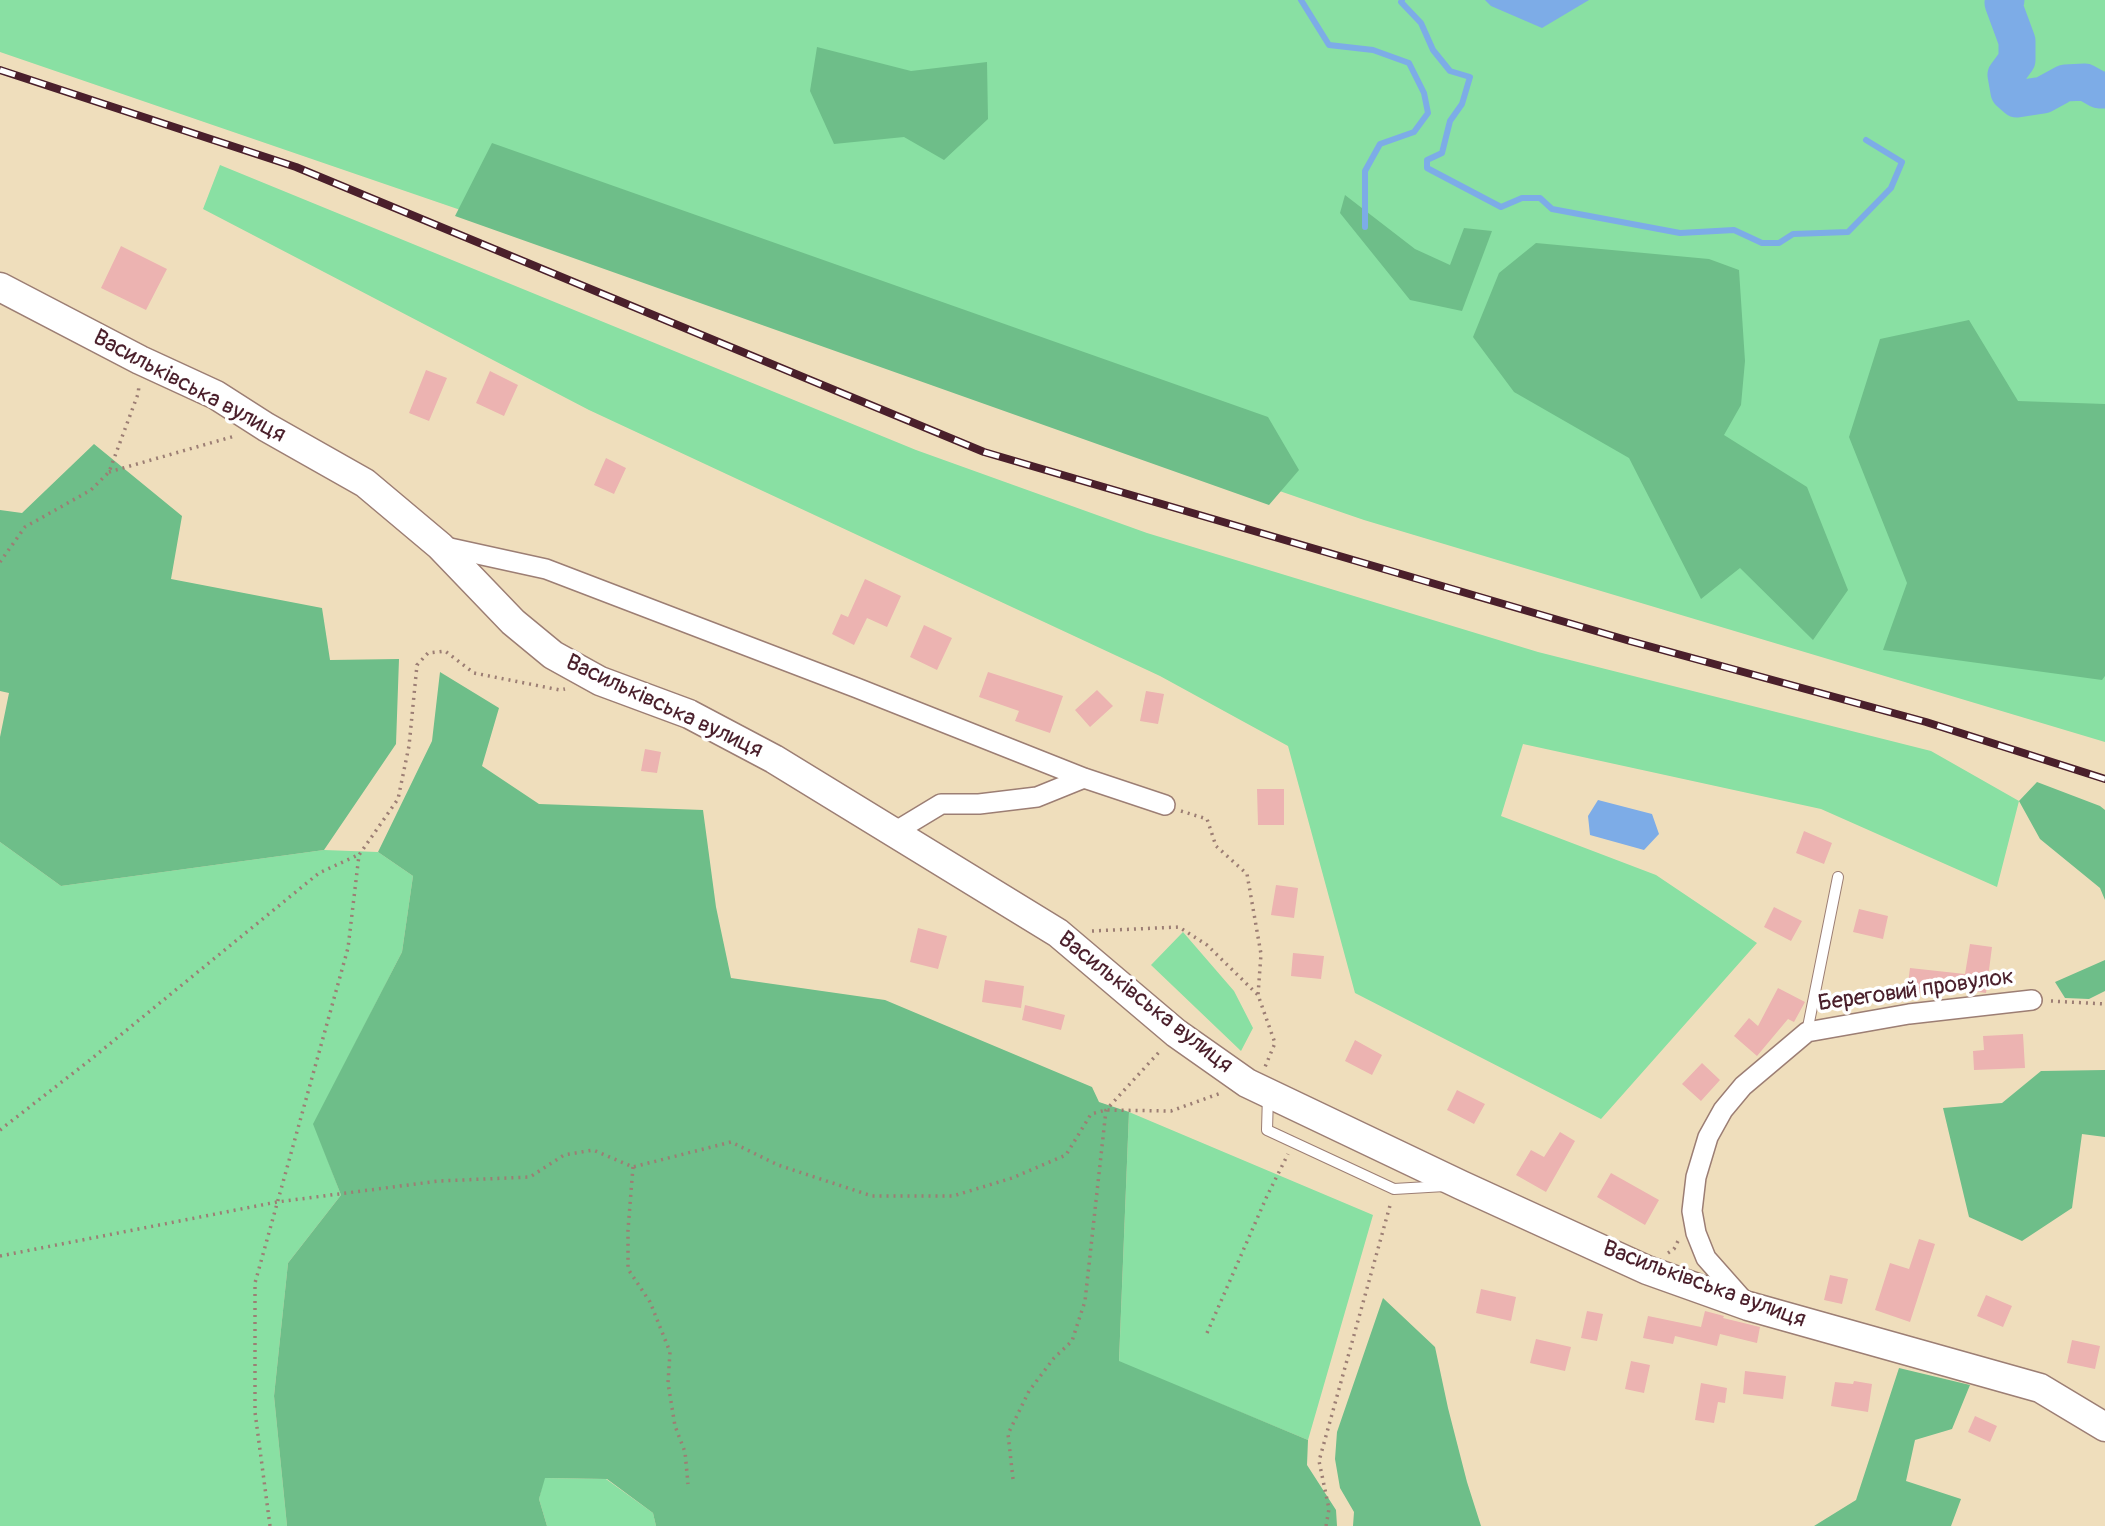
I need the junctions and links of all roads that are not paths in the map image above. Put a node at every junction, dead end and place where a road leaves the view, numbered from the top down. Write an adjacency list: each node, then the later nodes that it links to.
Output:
1 (0, 287): 2 (street, Васильківська вулиця)
2 (440, 546): 3 (street, Васильківська вулиця); 5 (street, Васильківська вулиця)
3 (1084, 778): 4 (street, Васильківська вулиця); 5 (street)
4 (1165, 806)
5 (893, 833): 9 (street, Васильківська вулиця)
6 (1838, 877): 8 (lane)
7 (2032, 1000): 8 (street, Береговий провулок)
8 (1807, 1032): 11 (street, Береговий провулок)
9 (1257, 1089): 10 (street, Васильківська вулиця); 10 (lane)
10 (1461, 1185): 11 (street, Васильківська вулиця)
11 (1748, 1306): 12 (street, Васильківська вулиця)
12 (2105, 1427)

